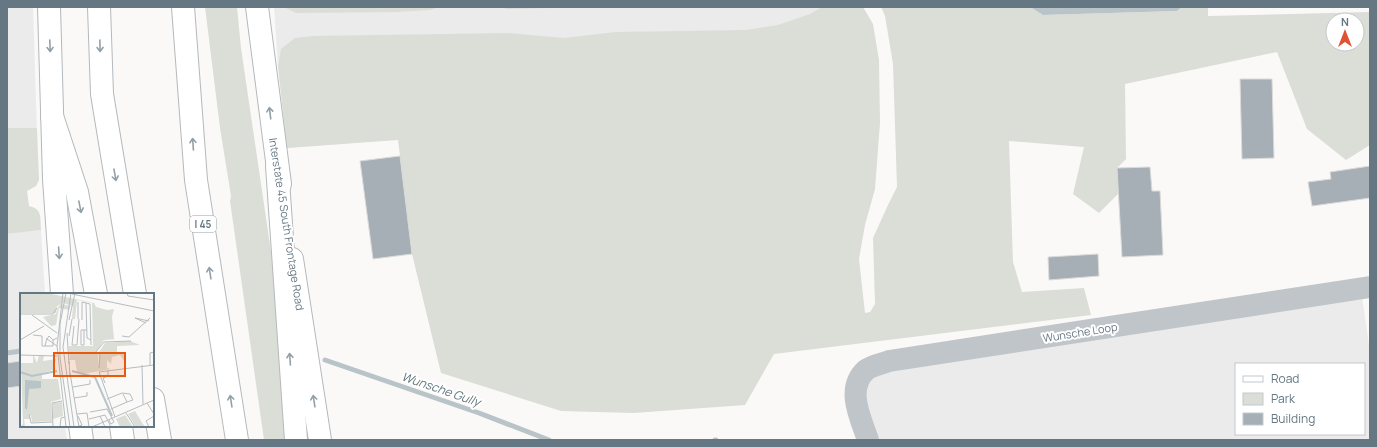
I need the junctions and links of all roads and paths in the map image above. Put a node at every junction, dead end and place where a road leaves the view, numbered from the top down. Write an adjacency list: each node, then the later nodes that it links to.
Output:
1 (49, 7): 5 (main road, one-way to 5)
2 (99, 7): 10 (main road, one-way to 10)
3 (183, 7): 17 (main road, I 45, one-way to 3)
4 (259, 13): 6 (main road, Interstate 45 South Frontage Road, one-way to 4)
5 (52, 116): 8 (main road, one-way to 8); 9 (main road, one-way to 9)
6 (277, 166): 18 (main road, one-way to 6); 19 (main road, Interstate 45 South Frontage Road, one-way to 6)
7 (1370, 287): 20 (street, Wunsche Loop)
8 (62, 293)
9 (96, 293)
10 (135, 293)
11 (154, 404): 16 (main road)
12 (80, 427): 14 (main road)
13 (121, 427): 15 (main road)
14 (82, 440)
15 (123, 440)
16 (160, 440)
17 (237, 440)
18 (296, 440)
19 (320, 440)
20 (868, 440)

